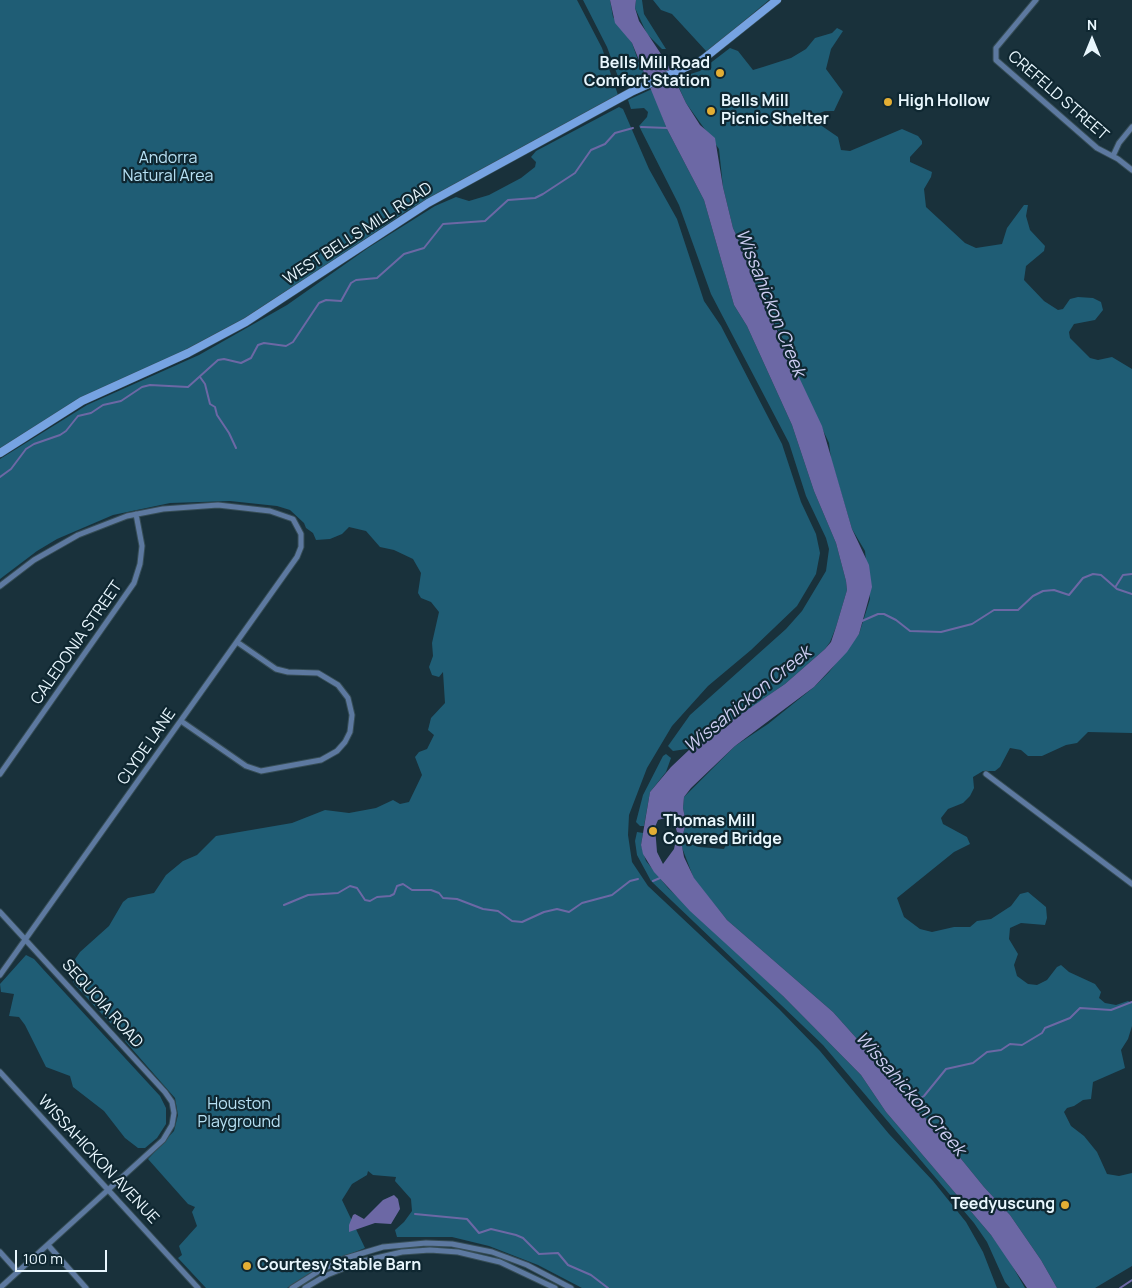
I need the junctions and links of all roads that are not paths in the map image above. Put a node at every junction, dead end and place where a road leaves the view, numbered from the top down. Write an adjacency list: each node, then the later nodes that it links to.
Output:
1 (777, 0): 6 (street, WEST BELLS MILL ROAD)
2 (1036, 0): 4 (street, CREFELD STREET)
3 (1132, 127): 4 (street)
4 (1113, 156): 5 (street, CREFELD STREET)
5 (1132, 170)
6 (0, 453)
7 (136, 514): 8 (street); 9 (street, CLYDE LANE); 11 (street, CALEDONIA STREET)
8 (0, 586)
9 (237, 642): 10 (street, CLYDE LANE); 10 (street)
10 (181, 720): 15 (street, CLYDE LANE)
11 (0, 774)
12 (986, 774): 13 (street)
13 (1132, 884)
14 (0, 912): 15 (street, SEQUOIA ROAD)
15 (26, 940): 16 (street, CLYDE LANE); 18 (street, SEQUOIA ROAD)
16 (0, 975)
17 (0, 1072): 18 (street, WISSAHICKON AVENUE)
18 (108, 1190): 19 (street); 24 (street, WISSAHICKON AVENUE)
19 (48, 1245): 21 (street); 23 (street)
20 (0, 1252): 21 (street)
21 (18, 1272): 22 (street)
22 (0, 1288)
23 (86, 1288)
24 (198, 1288)
25 (292, 1288): 28 (street)
26 (305, 1288): 27 (street)
27 (555, 1288)
28 (571, 1288)

